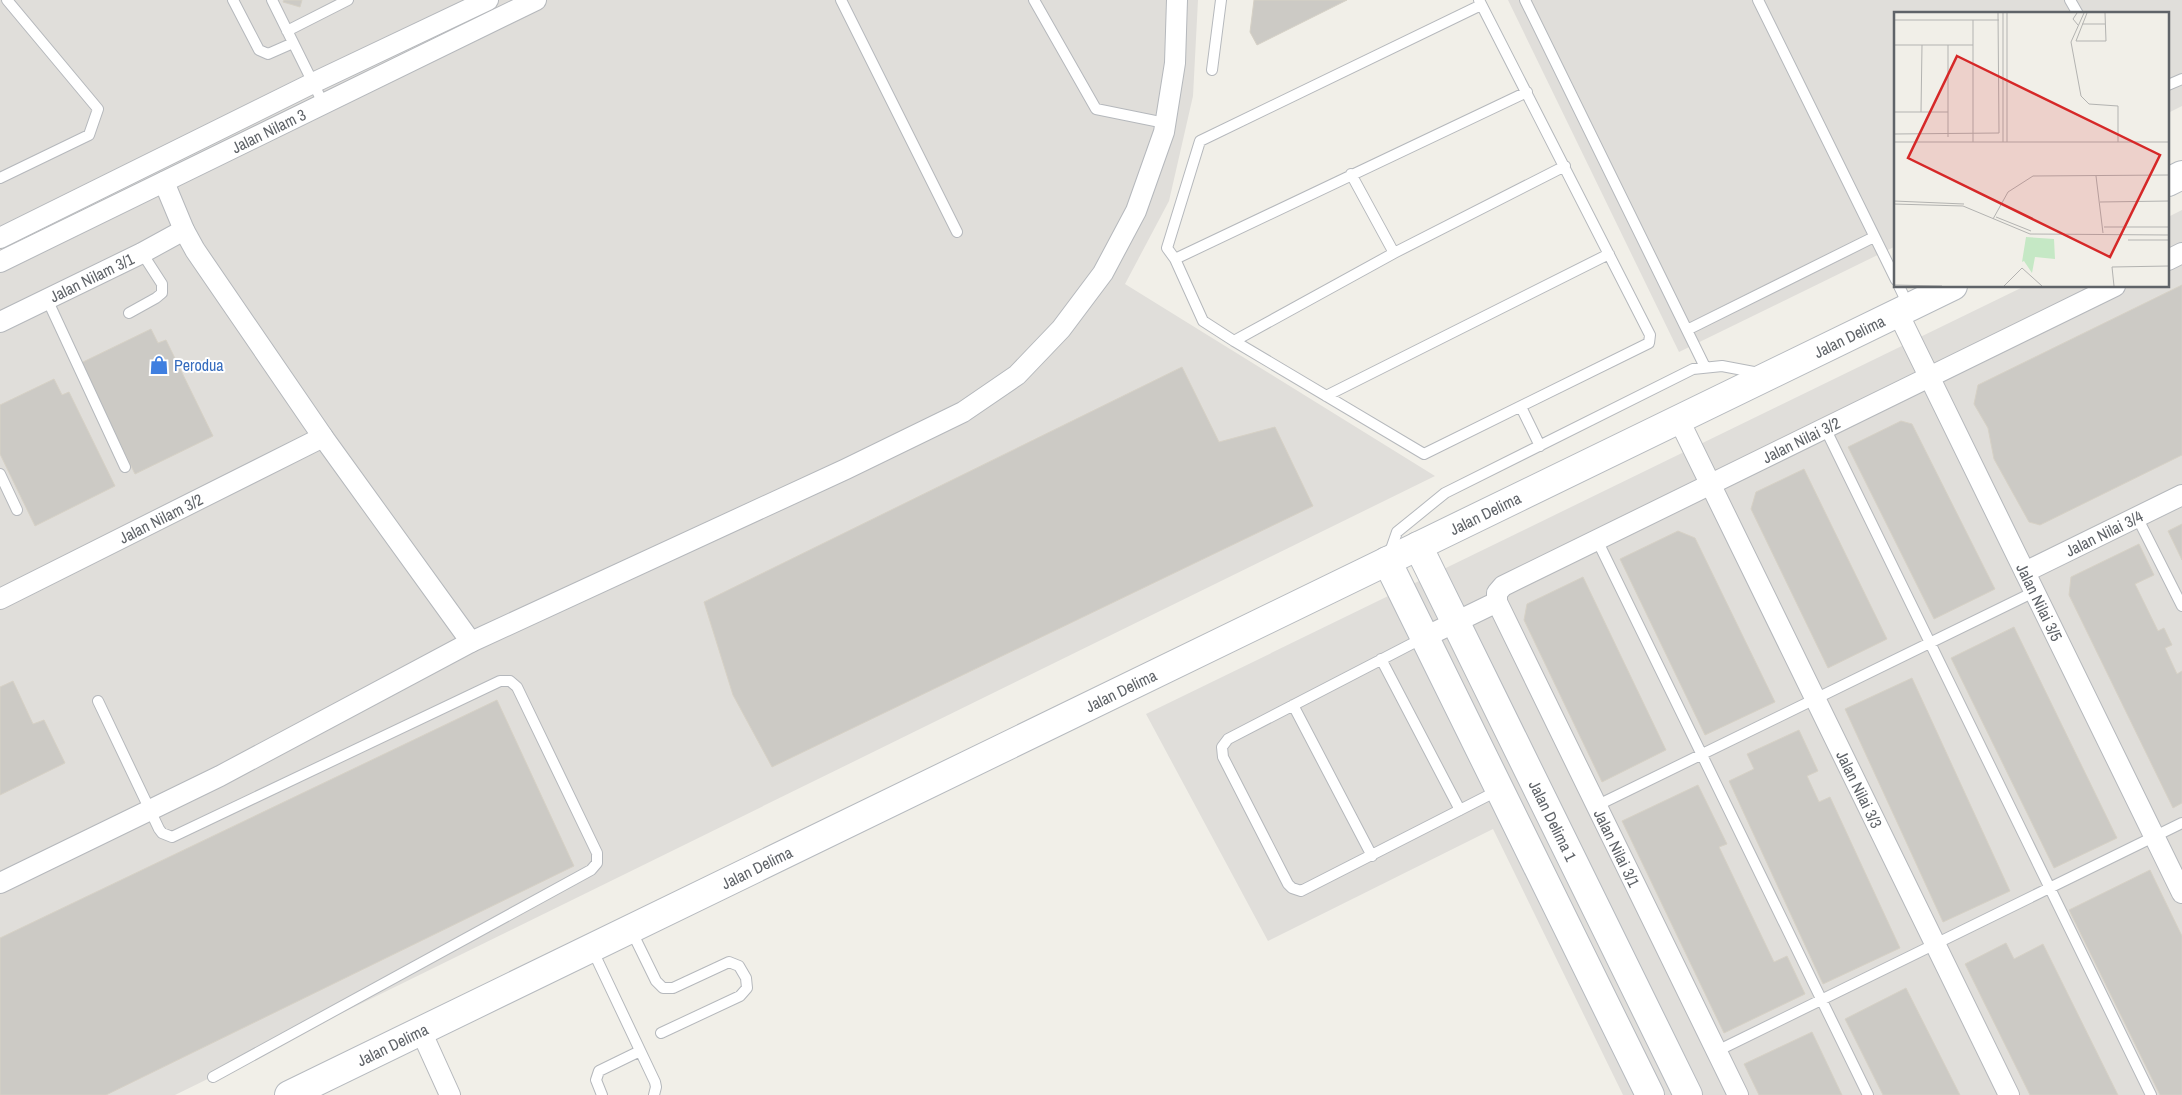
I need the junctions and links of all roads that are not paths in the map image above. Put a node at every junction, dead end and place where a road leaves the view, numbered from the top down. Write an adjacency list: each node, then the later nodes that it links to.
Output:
1 (7, 0): 28 (lane)
2 (233, 0): 17 (lane)
3 (272, 0): 16 (lane)
4 (348, 0): 16 (lane)
5 (488, 0): 20 (street, Jalan Nilam 3)
6 (536, 0): 23 (street, Jalan Nilam 3)
7 (841, 0): 32 (lane)
8 (1034, 0): 24 (lane)
9 (1178, 0): 24 (street)
10 (1221, 0): 18 (lane)
11 (1525, 0): 49 (lane)
12 (1758, 0): 33 (lane)
13 (2070, 0): 15 (lane)
14 (1480, 2): 22 (lane); 39 (lane)
15 (2077, 12)
16 (287, 31): 17 (lane)
17 (293, 43): 20 (lane)
18 (1212, 70)
19 (2182, 79): 21 (lane)
20 (313, 83): 23 (lane); 34 (street, Jalan Nilam 3)
21 (2170, 84)
22 (1527, 92): 25 (lane); 26 (lane)
23 (323, 103): 30 (street, Jalan Nilam 3)
24 (1165, 123): 76 (street)
25 (1565, 166): 35 (lane); 37 (lane)
26 (1351, 174): 35 (lane); 39 (lane)
27 (2182, 175): 29 (street)
28 (0, 178)
29 (2170, 181)
30 (164, 182): 31 (street); 41 (street, Jalan Nilam 3)
31 (184, 230): 36 (street, Jalan Nilam 3/1); 58 (street)
32 (957, 232)
33 (1874, 237): 42 (lane); 49 (lane)
34 (0, 238)
35 (1394, 252): 50 (lane)
36 (142, 254): 45 (street, Jalan Nilam 3/1); 47 (lane)
37 (1609, 254): 54 (lane); 55 (lane)
38 (2182, 254): 40 (street)
39 (1175, 259): 50 (lane)
40 (2170, 259)
41 (0, 262)
42 (1894, 276)
43 (1947, 288): 46 (street, Jalan Delima)
44 (2111, 288): 53 (street, Jalan Nilai 3/2)
45 (47, 299): 48 (street, Jalan Nilam 3/1); 60 (lane)
46 (1902, 302): 52 (street, Jalan Delima); 53 (street, Jalan Nilai 3/5)
47 (129, 313)
48 (0, 322)
49 (1687, 330): 51 (lane)
50 (1234, 341): 54 (lane)
51 (1705, 367): 52 (lane); 59 (lane)
52 (1770, 375): 56 (street, Jalan Delima)
53 (1930, 377): 57 (street, Jalan Nilai 3/2); 69 (street, Jalan Nilai 3/5)
54 (1326, 396): 55 (lane)
55 (1522, 408): 59 (lane)
56 (1679, 420): 62 (street, Jalan Nilai 3/3); 67 (street, Jalan Delima)
57 (1825, 428): 62 (street, Jalan Nilai 3/2); 77 (lane)
58 (323, 437): 71 (street, Jalan Nilam 3/2); 76 (street)
59 (1540, 446): 68 (lane)
60 (125, 467)
61 (0, 474): 64 (lane)
62 (1710, 484): 66 (street, Jalan Nilai 3/2); 79 (street, Jalan Nilai 3/3)
63 (2182, 495): 65 (street, Jalan Nilai 3/4)
64 (17, 510)
65 (2137, 517): 69 (street, Jalan Nilai 3/4); 73 (lane)
66 (1597, 540): 72 (street, Jalan Nilai 3/2); 82 (lane)
67 (1418, 546): 68 (street, Jalan Delima); 74 (street, Jalan Delima 1)
68 (1388, 561): 75 (street); 93 (street, Jalan Delima)
69 (2024, 572): 70 (street, Jalan Nilai 3/5)
70 (2034, 592): 77 (lane); 88 (street, Jalan Nilai 3/5)
71 (0, 599)
72 (1497, 602): 74 (street); 84 (street, Jalan Nilai 3/1)
73 (2182, 606)
74 (1455, 622): 75 (street); 107 (street, Jalan Delima 1)
75 (1425, 637): 78 (lane); 83 (street)
76 (471, 642): 85 (street)
77 (1930, 643): 79 (lane); 91 (lane)
78 (1381, 659): 81 (lane); 86 (lane)
79 (1815, 699): 82 (lane); 94 (street, Jalan Nilai 3/3)
80 (98, 701): 85 (lane)
81 (1293, 705): 89 (lane); 89 (lane)
82 (1702, 755): 84 (lane); 96 (lane)
83 (1500, 790): 86 (lane); 106 (street)
84 (1596, 806): 100 (street, Jalan Nilai 3/1)
85 (150, 810): 90 (street); 101 (lane)
86 (1460, 810): 89 (lane)
87 (2182, 823): 88 (lane)
88 (2154, 837): 91 (lane); 92 (street, Jalan Nilai 3/5)
89 (1372, 856)
90 (0, 883)
91 (2050, 888): 94 (lane); 111 (lane)
92 (2182, 893)
93 (631, 929): 95 (street, Jalan Delima); 98 (lane)
94 (1935, 944): 96 (lane); 110 (street, Jalan Nilai 3/3)
95 (592, 948): 97 (street, Jalan Delima); 99 (lane)
96 (1822, 1000): 100 (lane); 109 (lane)
97 (421, 1031): 102 (street, Jalan Delima); 103 (street)
98 (661, 1033)
99 (640, 1051): 104 (lane); 105 (lane)
100 (1717, 1051): 108 (street, Jalan Nilai 3/1)
101 (213, 1077)
102 (289, 1095)
103 (450, 1095)
104 (602, 1095)
105 (654, 1095)
106 (1650, 1095)
107 (1688, 1095)
108 (1738, 1095)
109 (1868, 1095)
110 (2009, 1095)
111 (2151, 1095)

